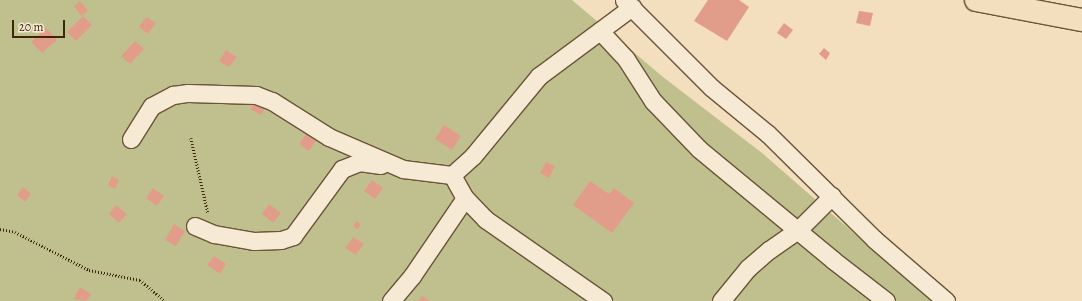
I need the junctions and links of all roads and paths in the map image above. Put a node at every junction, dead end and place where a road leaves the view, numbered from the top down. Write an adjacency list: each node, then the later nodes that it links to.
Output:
1 (976, 0): 3 (main road)
2 (628, 4): 4 (street); 9 (street)
3 (1082, 20)
4 (600, 31): 8 (street); 13 (street)
5 (191, 138): 14 (path)
6 (131, 139): 7 (street)
7 (403, 169): 8 (street); 14 (street)
8 (452, 175): 10 (street)
9 (832, 196): 13 (street); 20 (street)
10 (465, 198): 16 (street); 17 (street)
11 (195, 226): 14 (street)
12 (0, 229): 15 (path)
13 (798, 230): 18 (street); 19 (street)
14 (214, 234)
15 (164, 301)
16 (391, 301)
17 (603, 301)
18 (721, 301)
19 (886, 301)
20 (946, 301)

